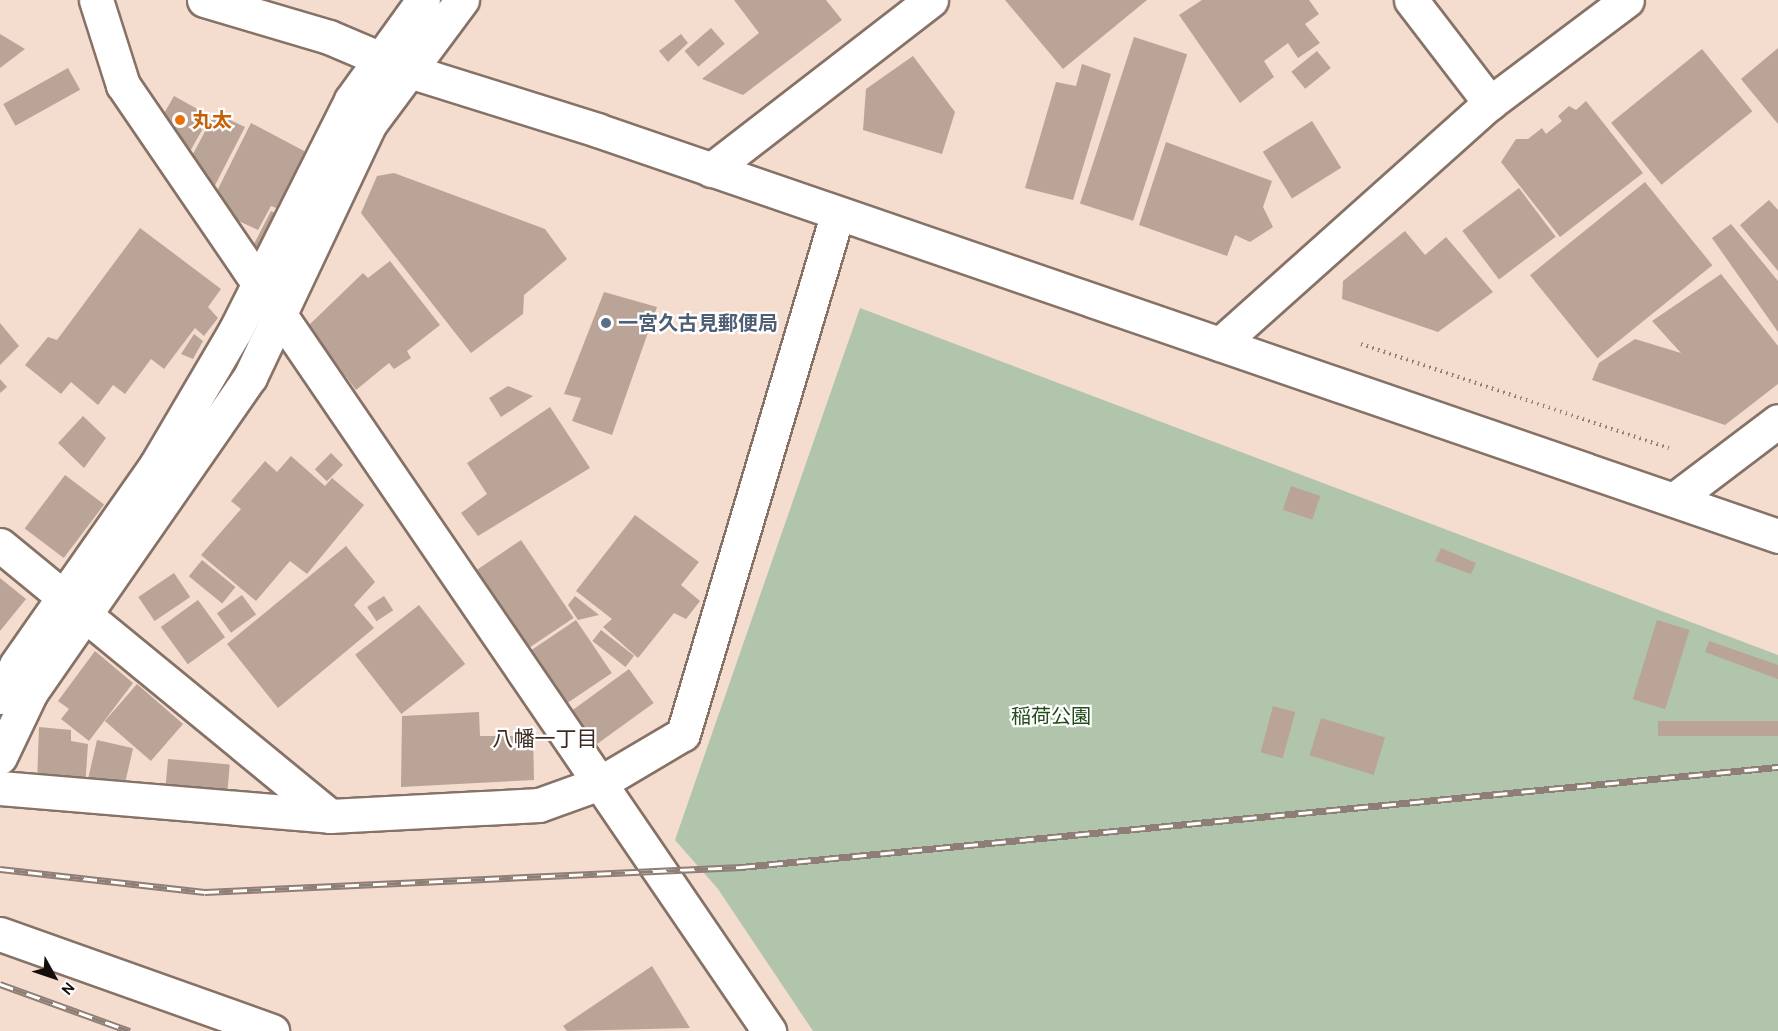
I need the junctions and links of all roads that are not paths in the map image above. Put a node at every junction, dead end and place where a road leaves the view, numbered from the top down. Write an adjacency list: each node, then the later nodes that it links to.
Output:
1 (96, 0): 12 (street)
2 (204, 0): 8 (street)
3 (423, 0): 8 (street)
4 (462, 0): 8 (street)
5 (931, 0): 10 (street)
6 (1411, 0): 9 (street)
7 (1627, 0): 9 (street)
8 (395, 65): 10 (street); 12 (street); 13 (street)
9 (1490, 103): 14 (street)
10 (711, 170): 11 (street)
11 (837, 215): 14 (street); 22 (street)
12 (260, 281): 13 (street); 19 (street)
13 (281, 312): 19 (street); 22 (street)
14 (1220, 344): 16 (street)
15 (1778, 421): 16 (street)
16 (1675, 499): 17 (street)
17 (1778, 536)
18 (0, 545): 19 (street)
19 (73, 607): 20 (street); 21 (street); 24 (street)
20 (0, 697)
21 (0, 757)
22 (600, 783): 24 (street); 27 (street)
23 (0, 788): 24 (street)
24 (330, 816)
25 (0, 934): 26 (street)
26 (272, 1031)
27 (769, 1031)

